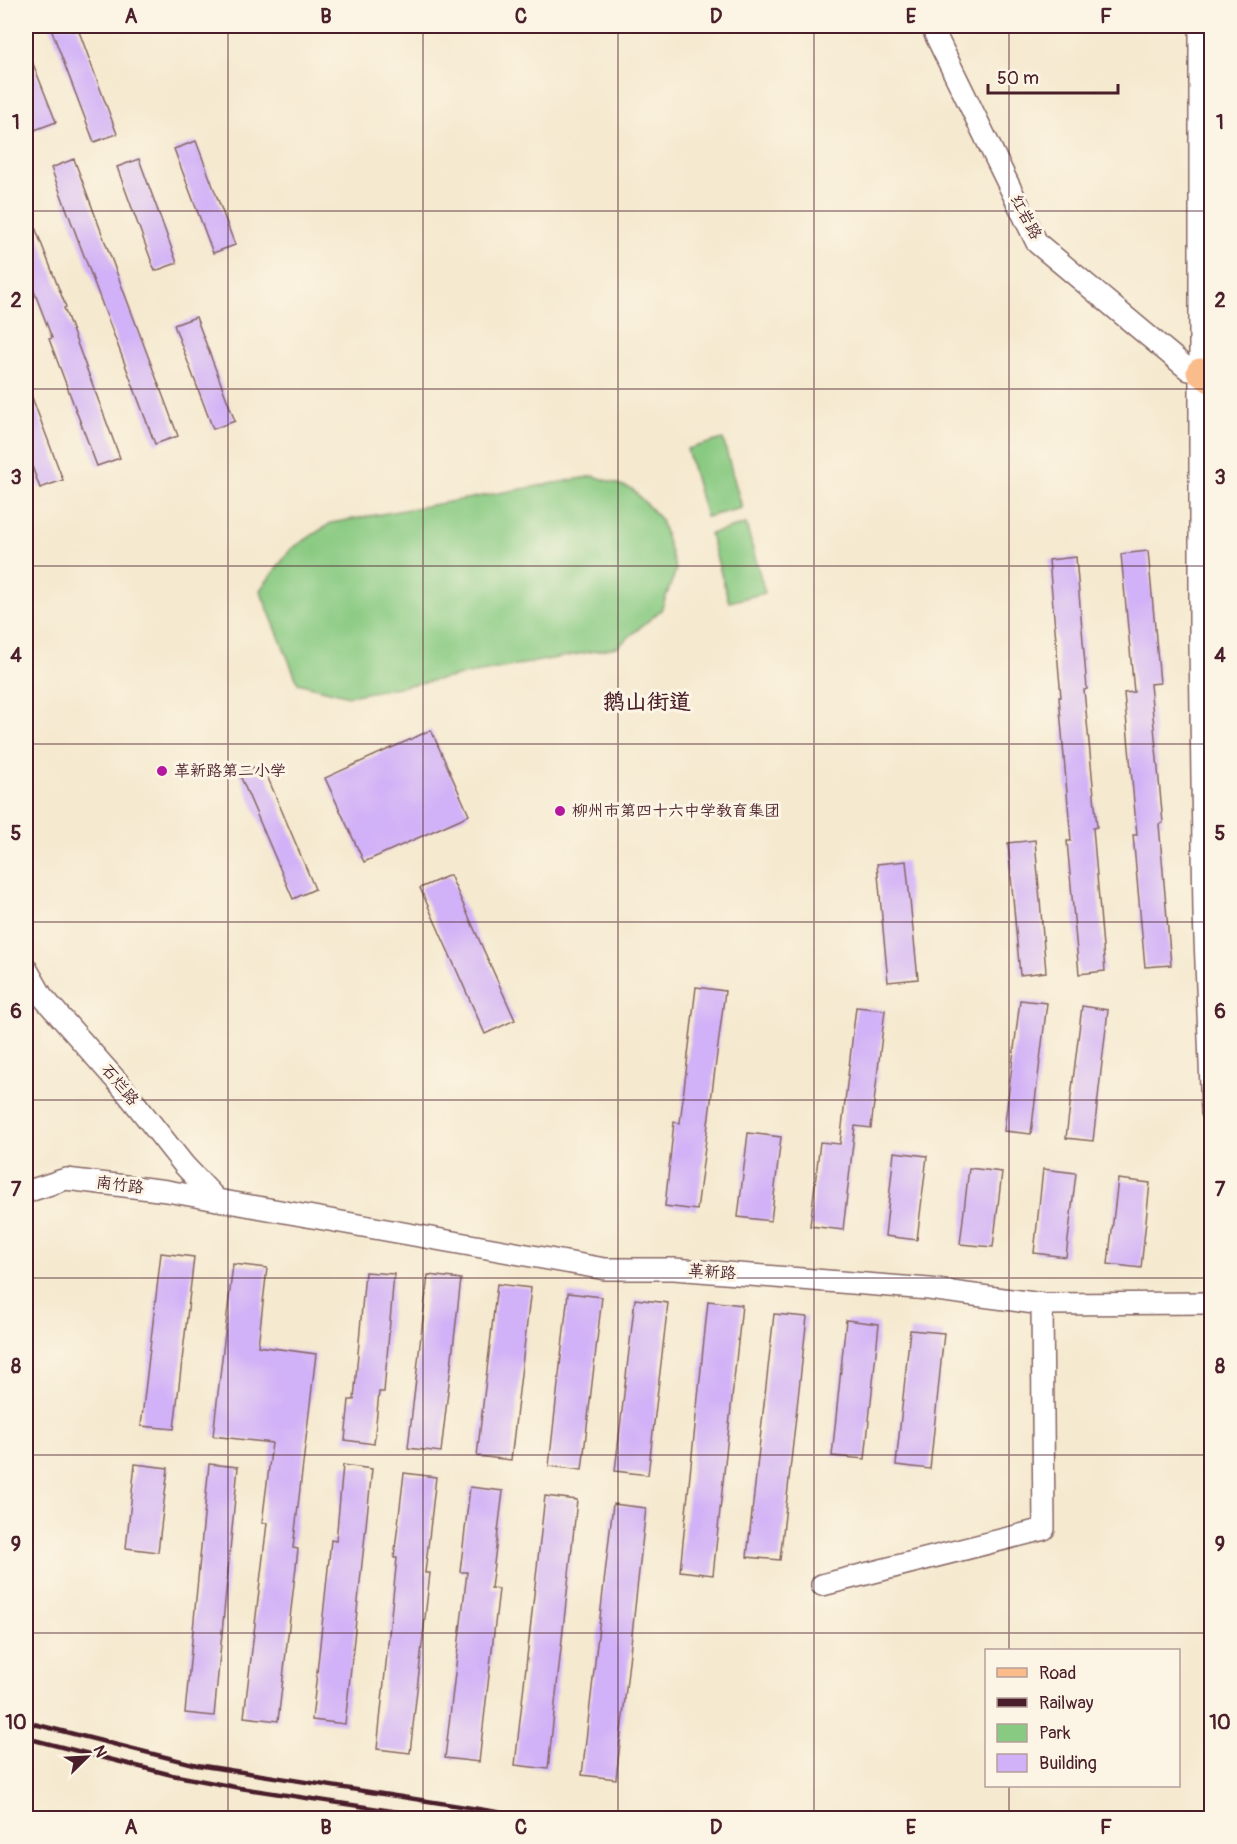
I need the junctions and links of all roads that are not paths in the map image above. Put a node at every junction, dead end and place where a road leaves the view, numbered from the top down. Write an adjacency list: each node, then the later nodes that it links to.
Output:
1 (934, 26): 3 (street, 红岩路)
2 (1200, 26): 3 (street)
3 (1208, 375): 5 (street)
4 (26, 968): 7 (street, 石烂路)
5 (1212, 1112)
6 (26, 1192): 7 (street, 南竹路)
7 (217, 1200): 9 (street, 革新路)
8 (1212, 1303): 9 (street, 革新路)
9 (1042, 1304): 10 (street)
10 (822, 1585)

